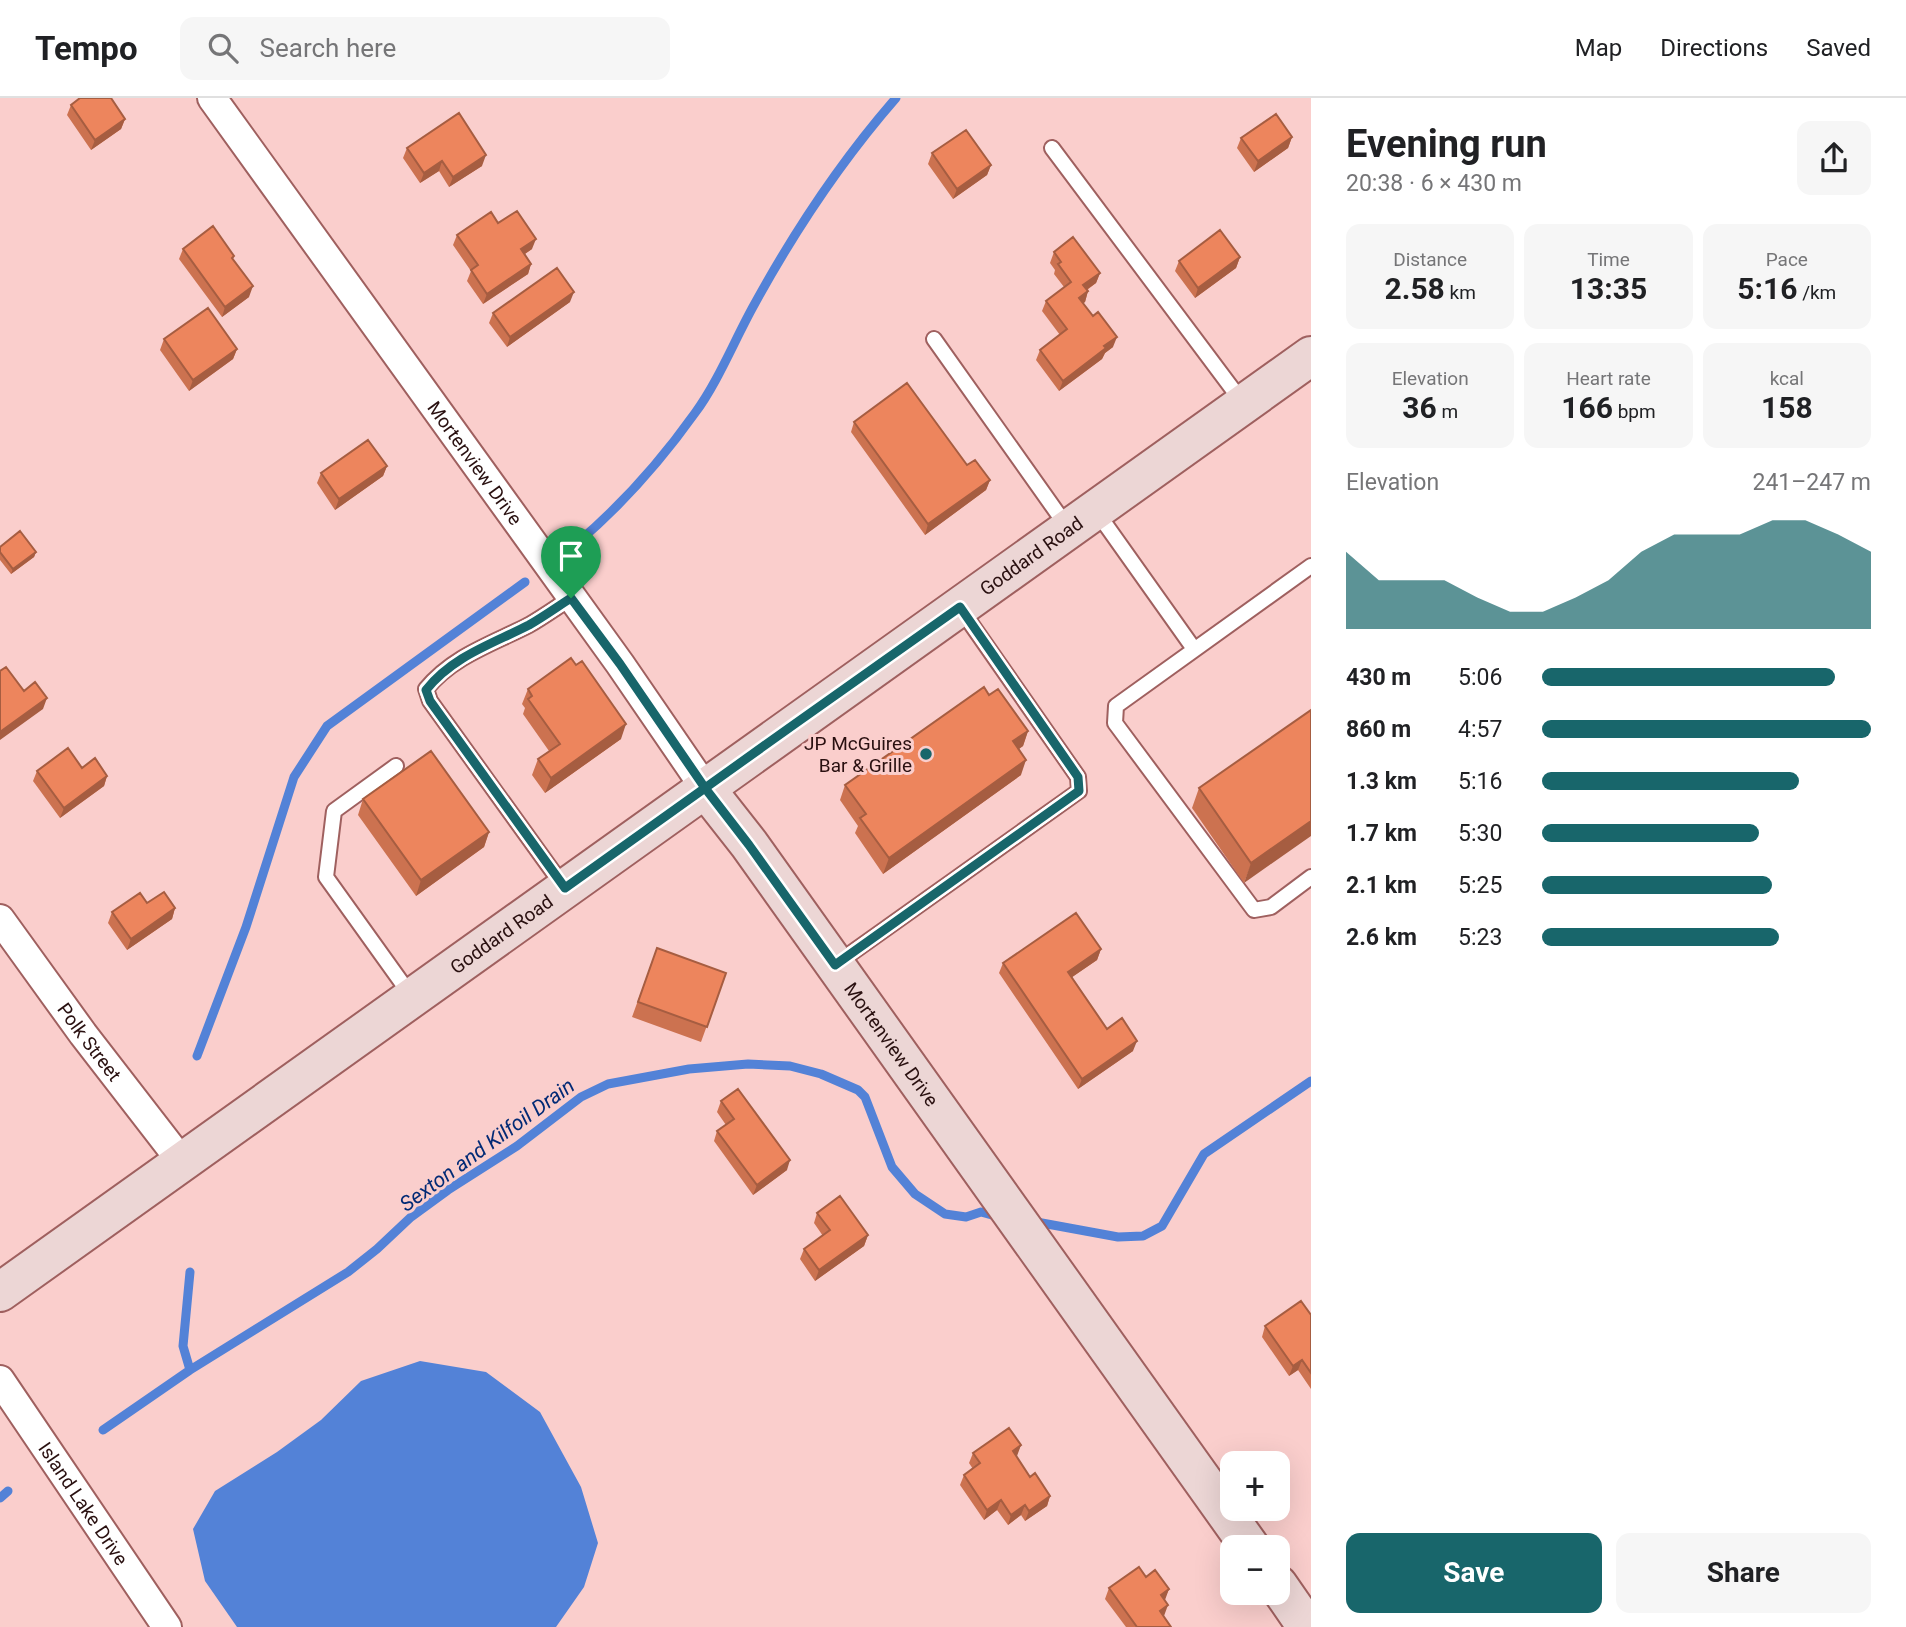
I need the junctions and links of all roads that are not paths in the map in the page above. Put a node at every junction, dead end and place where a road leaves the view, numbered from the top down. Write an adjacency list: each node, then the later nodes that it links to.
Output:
1 (212, 98): 8 (street, Mortenview Drive)
2 (1052, 148): 5 (lane)
3 (933, 340): 6 (lane)
4 (1311, 356): 5 (main road, Goddard Road)
5 (1244, 404): 6 (main road, Goddard Road)
6 (1082, 519): 9 (main road, Goddard Road); 10 (lane)
7 (1311, 566): 10 (lane)
8 (571, 598): 12 (street, Mortenview Drive); 14 (lane)
9 (960, 607): 12 (main road, Goddard Road); 16 (lane)
10 (1194, 649): 13 (lane)
11 (396, 766): 17 (lane)
12 (705, 788): 14 (main road, Goddard Road); 16 (main road, Mortenview Drive)
13 (1311, 877)
14 (565, 888): 17 (main road, Goddard Road)
15 (0, 919): 18 (street, Polk Street)
16 (835, 965): 21 (main road, Mortenview Drive)
17 (412, 998): 18 (main road, Goddard Road)
18 (182, 1163): 19 (main road, Goddard Road)
19 (0, 1292)
20 (0, 1380): 23 (street, Island Lake Drive)
21 (1241, 1535)
22 (1290, 1602): 24 (main road)
23 (167, 1627)
24 (1307, 1627)

